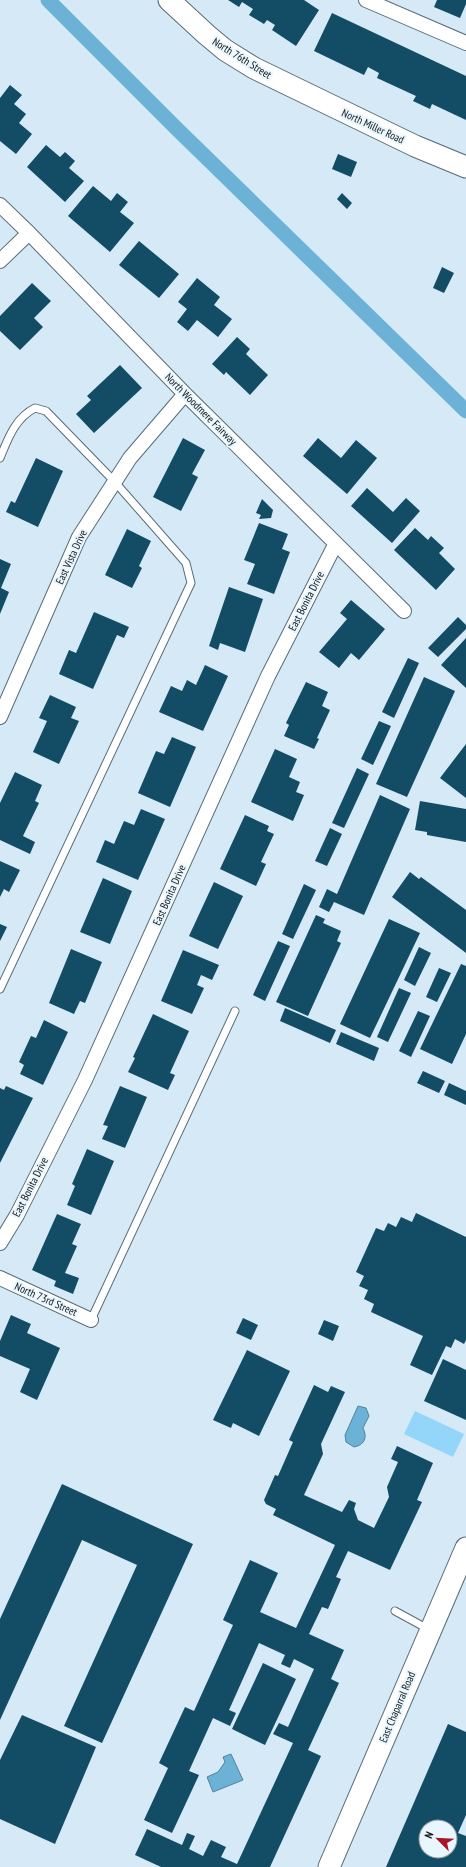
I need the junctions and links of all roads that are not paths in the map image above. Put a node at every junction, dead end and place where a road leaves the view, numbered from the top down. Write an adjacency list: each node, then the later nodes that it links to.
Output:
1 (169, 0): 4 (main road, North 76th Street)
2 (366, 0): 3 (street)
3 (466, 43)
4 (282, 82): 5 (main road, North Miller Road)
5 (466, 167)
6 (0, 205): 7 (street, North Woodmere Fairway)
7 (30, 233): 8 (street); 9 (street, North Woodmere Fairway)
8 (0, 261)
9 (185, 394): 11 (street, East Vista Drive); 12 (street, North Woodmere Fairway)
10 (0, 458): 11 (lane)
11 (114, 481): 14 (street, East Vista Drive); 15 (lane)
12 (335, 545): 13 (street, North Woodmere Fairway); 17 (street, East Bonita Drive)
13 (404, 611)
14 (0, 717)
15 (0, 989)
16 (235, 1011): 19 (lane)
17 (0, 1243)
18 (0, 1278): 19 (street, North 73rd Street)
19 (92, 1320)
20 (466, 1548): 22 (main road, East Chaparral Road)
21 (395, 1611): 22 (lane)
22 (430, 1630): 23 (main road, East Chaparral Road)
23 (330, 1867)

